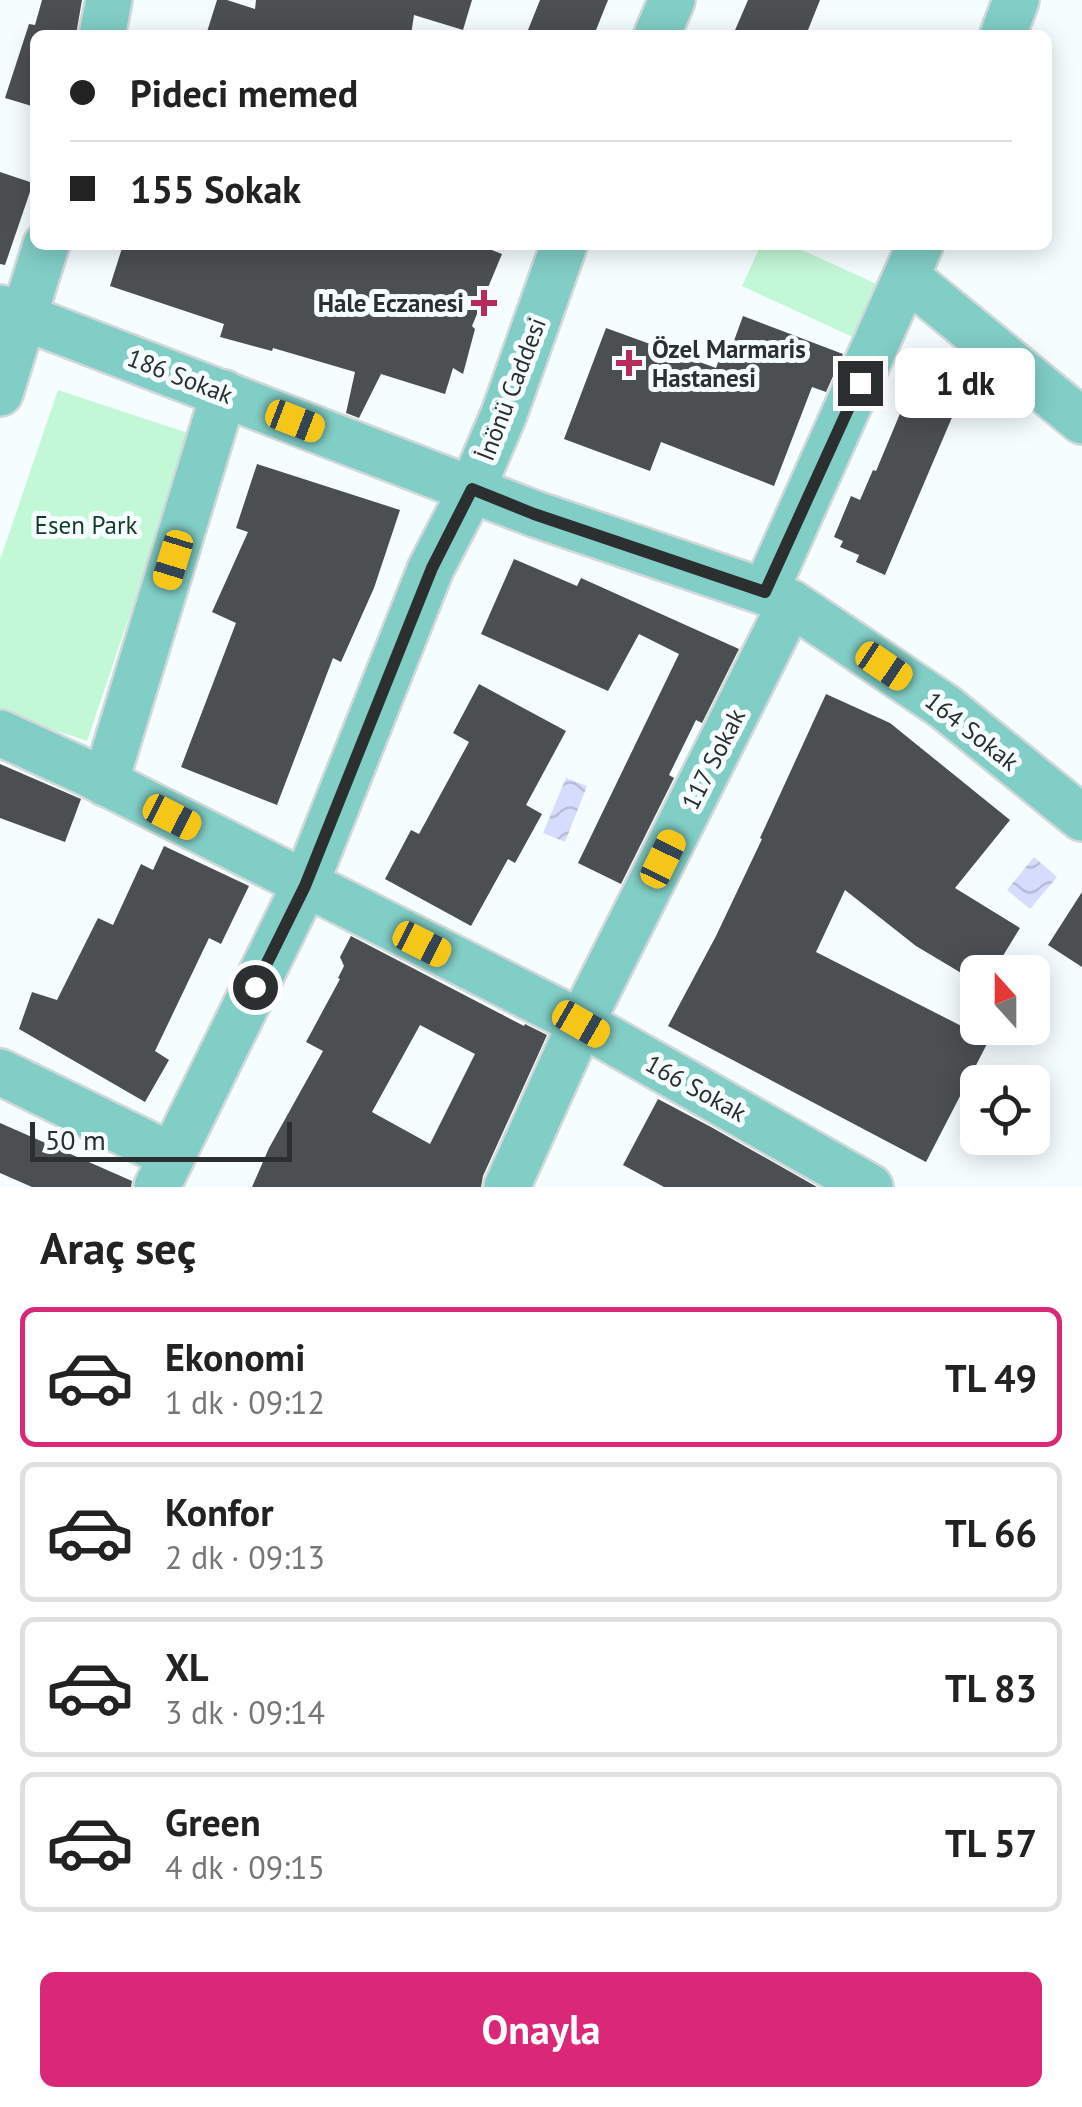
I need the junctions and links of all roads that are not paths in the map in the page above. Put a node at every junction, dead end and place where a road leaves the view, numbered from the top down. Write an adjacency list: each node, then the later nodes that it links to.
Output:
1 (110, 0): 4 (street)
2 (672, 0): 5 (street)
3 (1016, 0): 6 (street)
4 (103, 30)
5 (659, 30)
6 (1005, 30)
7 (44, 250): 10 (street)
8 (562, 250): 14 (street, İnönü Caddesi)
9 (914, 262): 13 (street); 15 (street, 117 Sokak)
10 (13, 312): 11 (street); 12 (street, 186 Sokak)
11 (0, 393)
12 (224, 393): 14 (street, 186 Sokak); 17 (street)
13 (1082, 421)
14 (472, 489): 15 (street, 164 Sokak); 19 (street, İnönü Caddesi)
15 (778, 598): 18 (street, 164 Sokak); 20 (street, 117 Sokak)
16 (0, 733): 17 (street, 166 Sokak)
17 (105, 783): 19 (street, 166 Sokak)
18 (1082, 818)
19 (305, 886): 20 (street, 166 Sokak); 22 (street, İnönü Caddesi)
20 (581, 1024): 23 (street, 117 Sokak); 24 (street, 166 Sokak)
21 (0, 1072): 22 (street)
22 (164, 1171)
23 (507, 1187)
24 (870, 1187)

